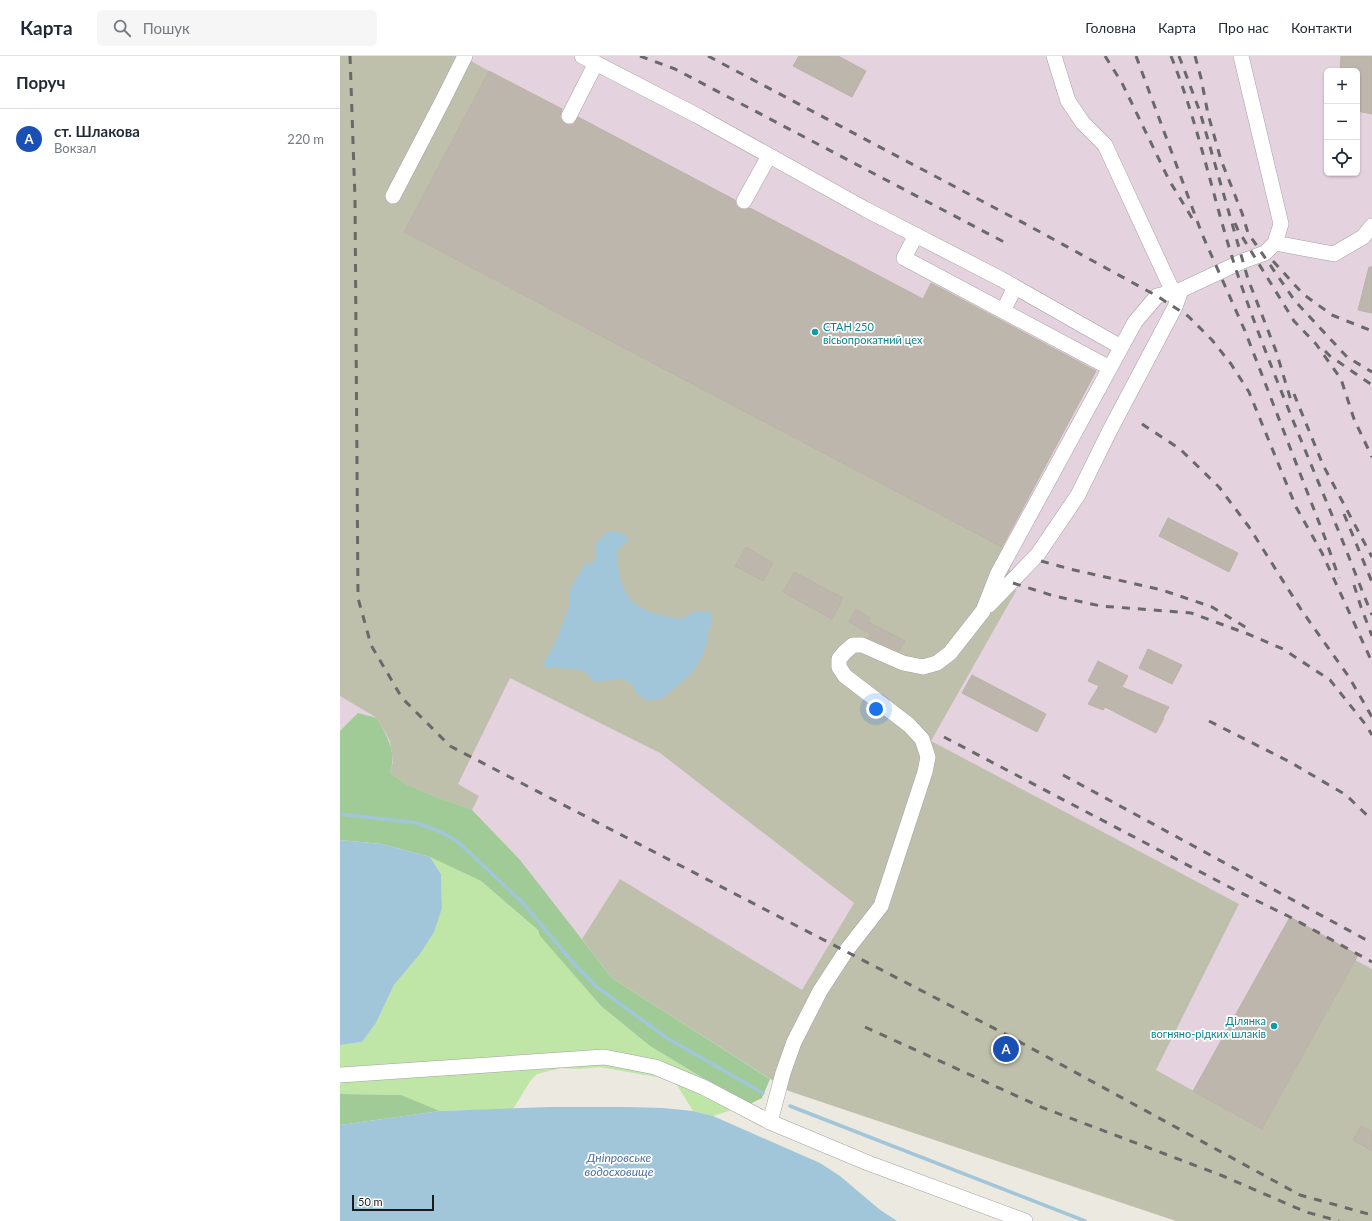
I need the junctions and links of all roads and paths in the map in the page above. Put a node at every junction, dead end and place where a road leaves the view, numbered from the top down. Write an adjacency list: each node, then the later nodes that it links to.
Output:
1 (465, 56): 8 (lane)
2 (582, 56): 5 (lane)
3 (1054, 56): 14 (lane)
4 (1240, 56): 12 (lane)
5 (596, 63): 6 (lane); 7 (lane)
6 (569, 116)
7 (769, 156): 9 (lane); 11 (lane)
8 (393, 196)
9 (744, 201)
10 (1372, 226): 12 (lane)
11 (916, 235): 13 (lane); 15 (lane)
12 (1275, 243): 14 (lane)
13 (1015, 287): 15 (lane); 16 (lane)
14 (1177, 291): 16 (lane); 18 (lane)
15 (1003, 311): 17 (lane)
16 (1121, 347): 17 (lane)
17 (1110, 368): 18 (lane)
18 (983, 611): 20 (lane)
19 (340, 1075): 20 (lane)
20 (770, 1122): 21 (lane)
21 (1025, 1221)

